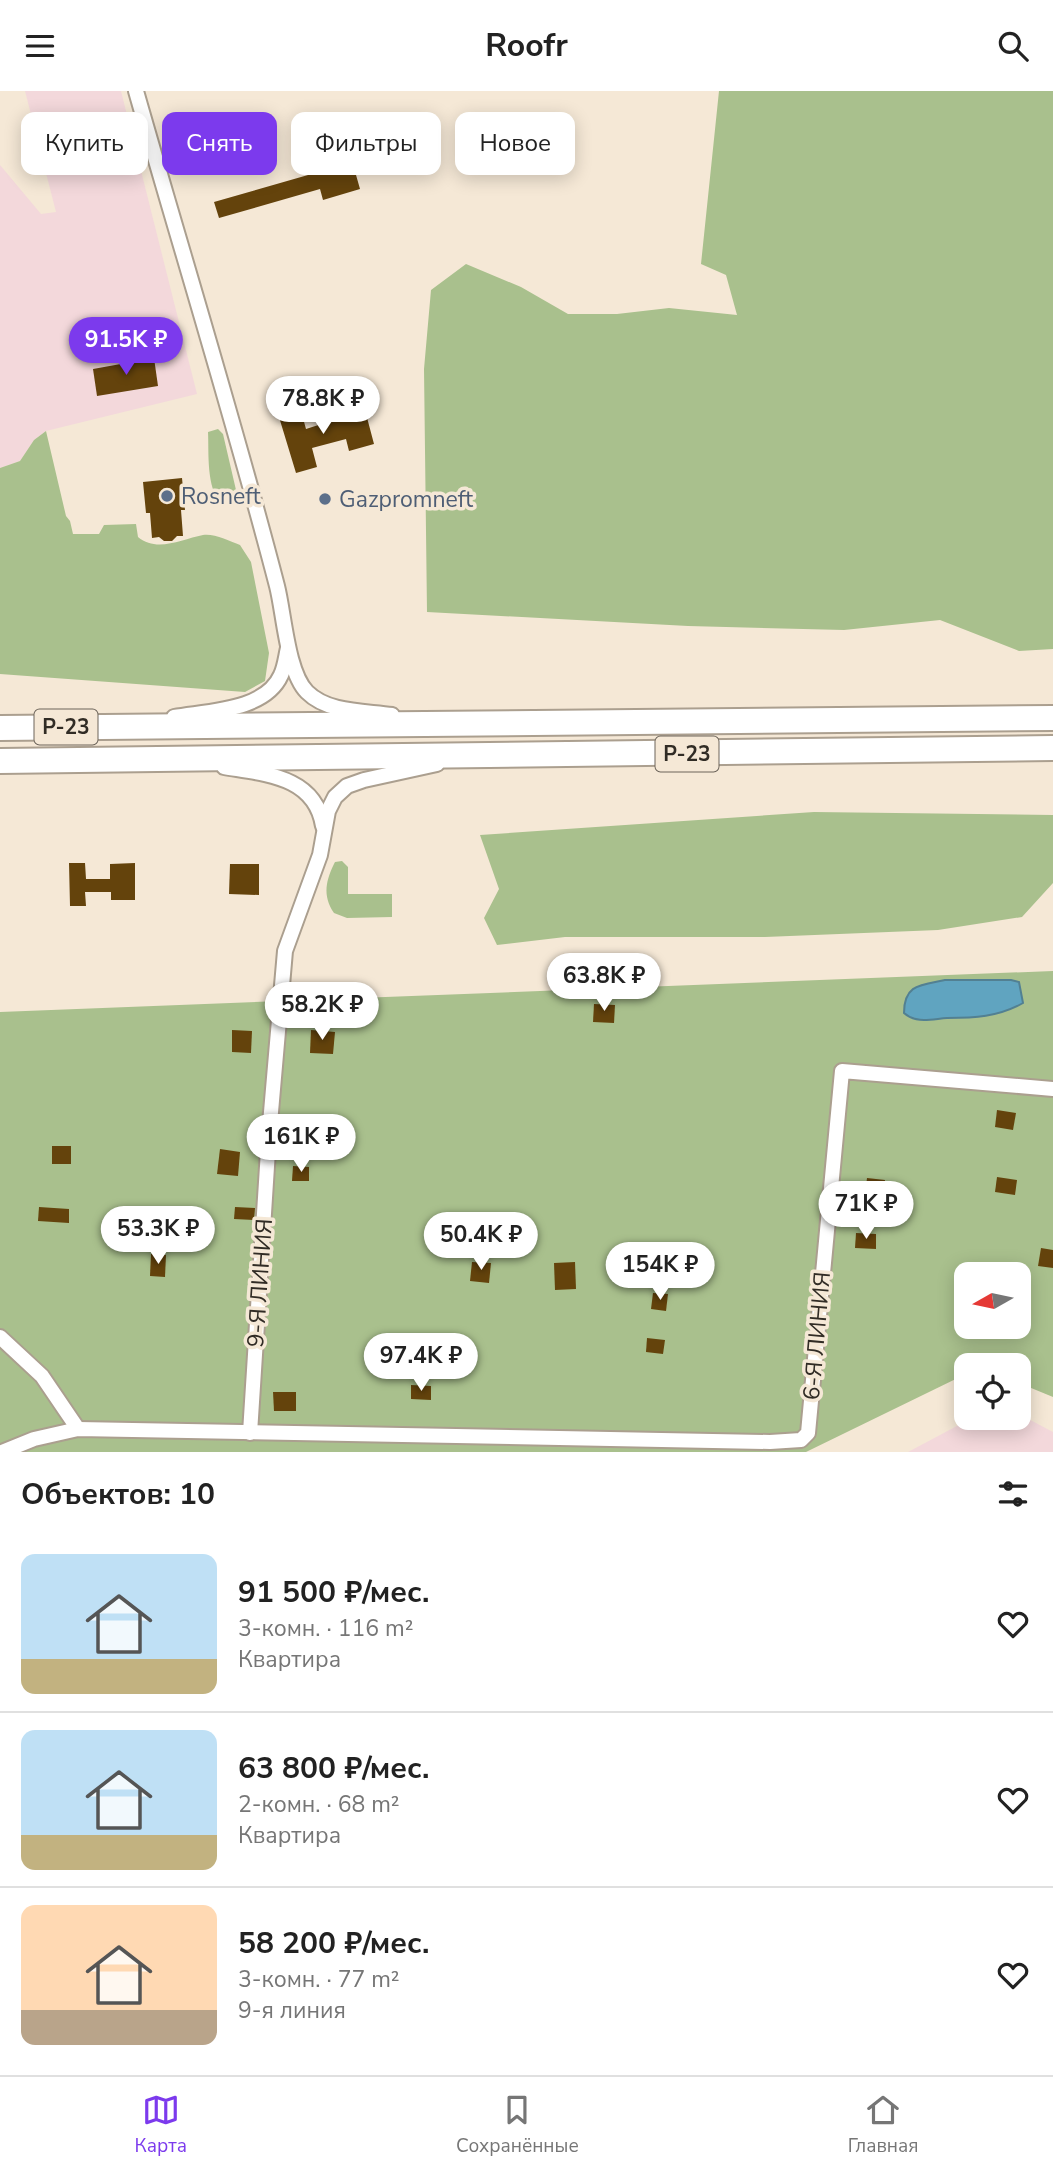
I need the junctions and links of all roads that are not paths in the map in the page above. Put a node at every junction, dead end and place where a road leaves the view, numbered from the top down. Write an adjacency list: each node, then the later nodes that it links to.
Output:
1 (136, 91): 2 (street)
2 (288, 647): 4 (street); 5 (street)
3 (1053, 718): 4 (highway, Р-23)
4 (443, 724): 5 (highway, Р-23)
5 (131, 726): 6 (highway, Р-23)
6 (0, 728)
7 (1053, 748): 8 (highway, Р-23)
8 (471, 756): 9 (highway, Р-23); 11 (street, 9-Я ЛИНИЯ)
9 (183, 759): 10 (highway, Р-23); 11 (street)
10 (0, 761)
11 (324, 835): 15 (street, 9-Я ЛИНИЯ)
12 (1053, 1089): 15 (street, 6-Я ЛИНИЯ)
13 (0, 1337): 14 (street)
14 (78, 1429): 15 (street); 16 (street)
15 (250, 1433)
16 (35, 1446): 17 (street)
17 (2, 1452)

